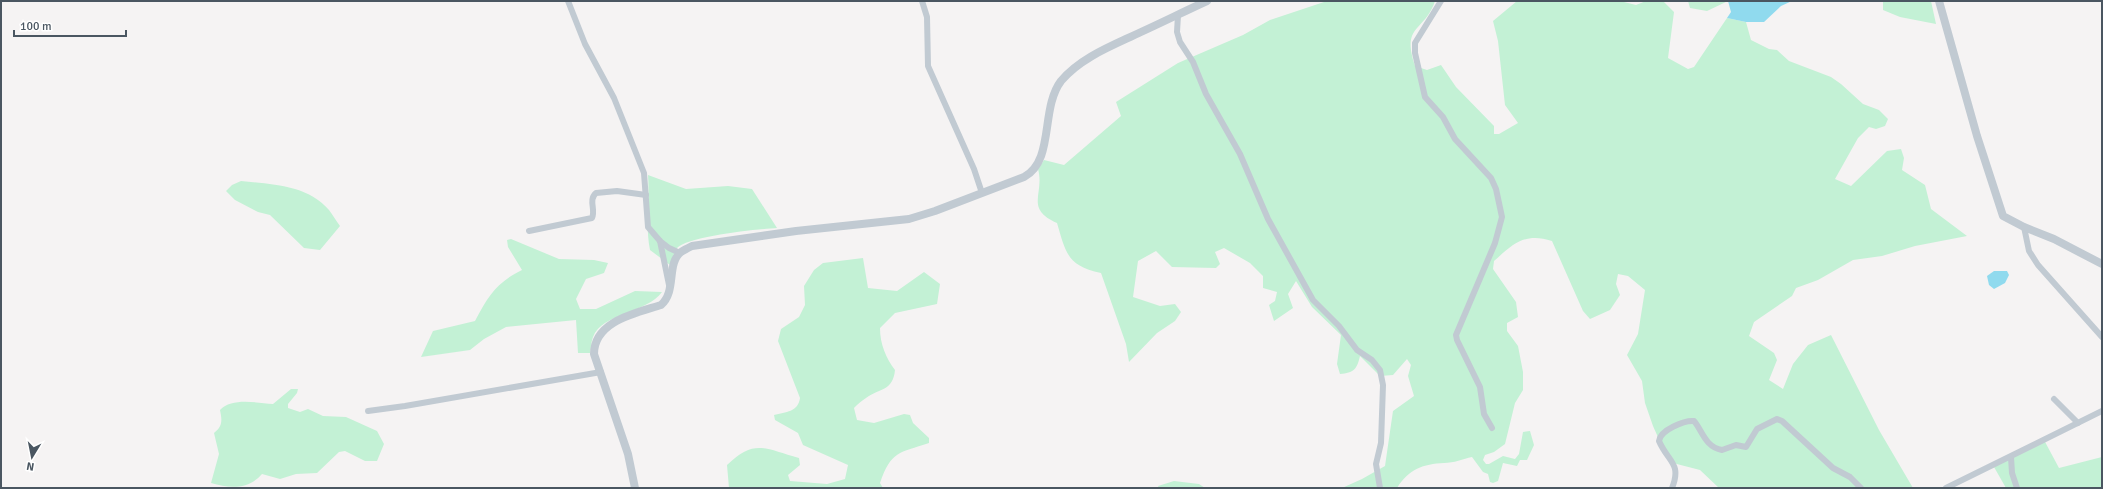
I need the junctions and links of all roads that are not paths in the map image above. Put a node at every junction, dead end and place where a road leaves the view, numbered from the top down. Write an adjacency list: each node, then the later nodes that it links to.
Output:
1 (568, 1): 8 (street)
2 (922, 1): 7 (street)
3 (1208, 1): 6 (street)
4 (1442, 1): 21 (street)
5 (1938, 1): 9 (street)
6 (1178, 15): 7 (street); 24 (street)
7 (982, 193): 12 (street)
8 (646, 195): 10 (street); 11 (street)
9 (2024, 227): 13 (street); 15 (street)
10 (529, 231)
11 (660, 241): 12 (street); 14 (street)
12 (680, 253): 14 (street)
13 (2102, 264)
14 (670, 291): 16 (street)
15 (2102, 337)
16 (601, 372): 18 (street); 23 (street)
17 (2054, 399): 20 (street)
18 (368, 411)
19 (2102, 411): 20 (street)
20 (2078, 424): 22 (street)
21 (1492, 428)
22 (2012, 457): 27 (street); 28 (street)
23 (635, 488)
24 (1380, 488)
25 (1672, 488): 26 (street)
26 (1861, 488)
27 (1946, 488)
28 (2017, 488)

